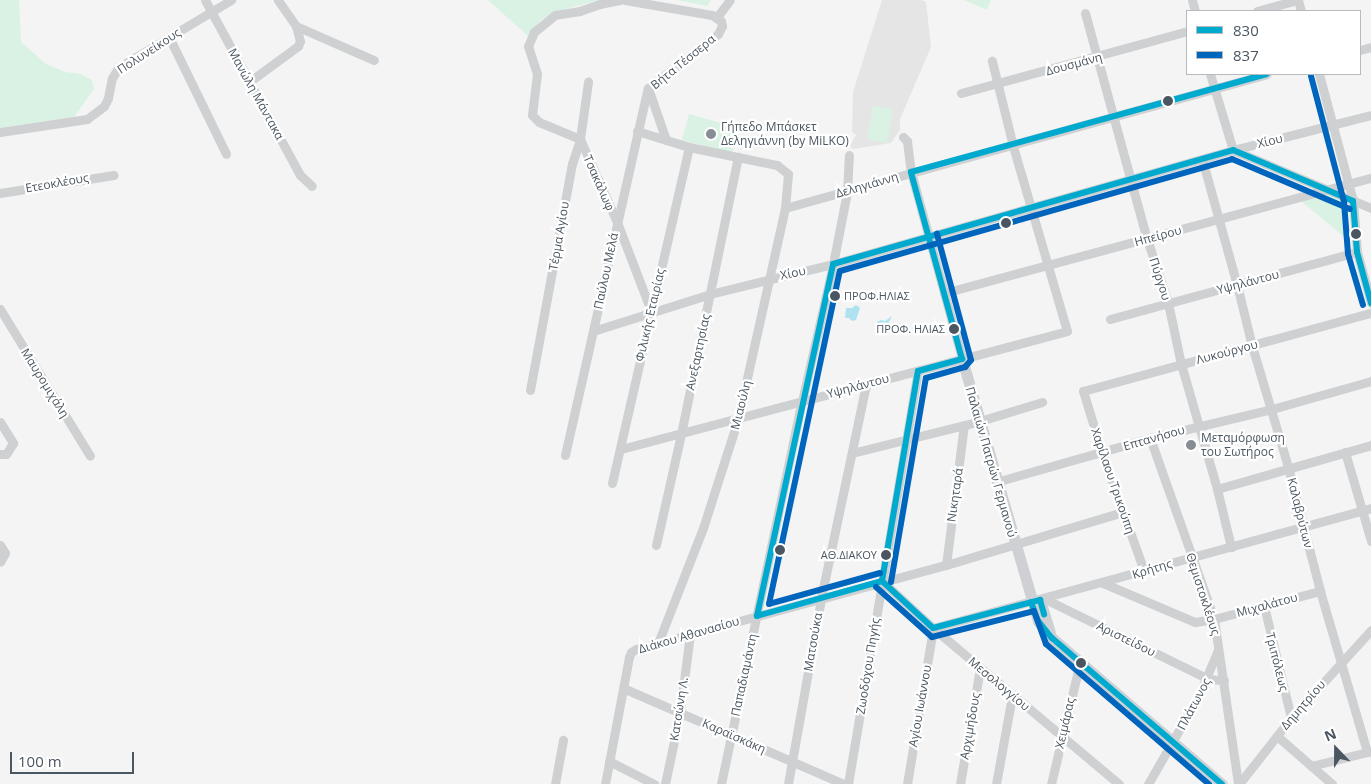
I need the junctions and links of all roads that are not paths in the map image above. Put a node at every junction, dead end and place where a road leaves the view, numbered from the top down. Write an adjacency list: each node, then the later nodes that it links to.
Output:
1 (205, 0): 11 (street, Μανώλη Μάντακα)
2 (231, 0): 11 (street, Πολυνείκους)
3 (278, 0): 14 (street)
4 (620, 0): 35 (street)
5 (625, 0): 13 (street, Βήτα Τέσσερα)
6 (730, 0): 13 (street)
7 (1263, 0): 9 (street)
8 (1298, 0): 9 (street)
9 (1277, 6): 10 (street)
10 (1261, 10)
11 (212, 12): 16 (street, Πολυνείκους); 23 (street, Μανώλη Μάντακα)
12 (1085, 13): 17 (street, Πύργου)
13 (717, 17): 26 (street, Βήτα Τέσσερα)
14 (296, 26): 18 (street); 23 (street)
15 (1186, 31): 17 (street, Δουσμάνη)
16 (170, 36): 33 (street, Πολυνείκους); 40 (street)
17 (1096, 58): 25 (street, Δουσμάνη); 30 (street, Πύργου)
18 (374, 60)
19 (992, 61): 25 (street)
20 (1210, 75): 27 (street)
21 (1263, 75): 27 (street, Δεληγιάννη)
22 (1319, 75): 31 (street)
23 (249, 82): 49 (street, Μανώλη Μάντακα)
24 (588, 82): 35 (street, Τέρμα Αγίου)
25 (997, 85): 28 (street, Δουσμάνη); 37 (street)
26 (648, 88): 32 (street, Παύλου Μελά); 36 (street, Βήτα Τέσσερα)
27 (1214, 88): 30 (street, Δεληγιάννη); 39 (street)
28 (961, 93)
29 (1371, 115): 31 (street, Χίου)
30 (1114, 116): 37 (street, Δεληγιάννη); 47 (street, Πύργου)
31 (1334, 125): 39 (street, Χίου); 48 (street)
32 (637, 131): 36 (street); 58 (street, Παύλου Μελά)
33 (0, 132)
34 (903, 137): 44 (street, Παλαιών Πατρών Γερμανού)
35 (580, 139): 58 (street, Τσακάλωφ); 81 (street, Τέρμα Αγίου)
36 (666, 140): 38 (street)
37 (1013, 146): 44 (street, Δεληγιάννη); 54 (street)
38 (689, 147): 42 (street); 71 (street, Φιλικής Εταιρίας)
39 (1233, 150): 43 (street, Χίου); 50 (street)
40 (226, 154)
41 (849, 155): 52 (street, Παπαδιαμάντη)
42 (738, 158): 55 (street, Μιαούλη); 67 (street, Ανεξαρτησίας)
43 (1202, 159): 47 (street, Χίου); 57 (street, Καλαβρύτων)
44 (911, 172): 52 (street, Δεληγιάννη); 59 (street, Παλαιών Πατρών Γερμανού)
45 (114, 175): 51 (street, Ετεοκλέους)
46 (1371, 178): 48 (street, Ηπείρου)
47 (1130, 179): 54 (street, Χίου); 60 (street, Πύργου)
48 (1348, 184): 50 (street, Ηπείρου); 53 (street)
49 (312, 186)
50 (1328, 190): 53 (street); 57 (street, Ηπείρου)
51 (0, 191)
52 (847, 192): 55 (street, Δεληγιάννη); 62 (street, Παπαδιαμάντη)
53 (1353, 201): 56 (street); 61 (street)
54 (1031, 207): 59 (street, Χίου); 63 (street)
55 (785, 208): 64 (street, Μιαούλη)
56 (1371, 208)
57 (1218, 220): 60 (street, Ηπείρου); 65 (street, Καλαβρύτων)
58 (617, 222): 71 (street, Τσακάλωφ); 74 (street, Παύλου Μελά)
59 (929, 236): 62 (street, Χίου); 66 (street, Παλαιών Πατρών Γερμανού)
60 (1147, 239): 63 (street, Ηπείρου); 68 (street, Πύργου)
61 (1357, 252): 65 (street, Υψηλάντου); 69 (street)
62 (833, 264): 64 (street, Χίου); 83 (street, Παπαδιαμάντη)
63 (1048, 266): 66 (street, Ηπείρου); 76 (street, Υψηλάντου)
64 (770, 278): 67 (street, Χίου); 86 (street, Μιαούλη)
65 (1237, 284): 68 (street, Υψηλάντου); 75 (street, Καλαβρύτων)
66 (944, 293): 76 (street, Παλαιών Πατρών Γερμανού)
67 (710, 294): 71 (street, Χίου); 91 (street, Ανεξαρτησίας)
68 (1168, 303): 73 (street, Υψηλάντου); 77 (street, Πύργου)
69 (1371, 303)
70 (0, 309): 101 (street, Μαυρομιχάλη)
71 (651, 311): 74 (street, Χίου); 95 (street, Φιλικής Εταιρίας)
72 (1371, 312): 75 (street, Λυκούργου)
73 (1110, 319)
74 (593, 331): 100 (street, Παύλου Μελά)
75 (1252, 346): 77 (street, Λυκούργου); 85 (street, Καλαβρύτων)
76 (962, 360): 78 (street, Υψηλάντου); 87 (street, Παλαιών Πατρών Γερμανού)
77 (1181, 364): 82 (street, Λυκούργου); 90 (street, Πύργου)
78 (918, 371): 80 (street, Υψηλάντου); 93 (street, Ζωοδόχου Πηγής)
79 (1371, 381): 85 (street, Επτανήσου)
80 (866, 384): 83 (street, Υψηλάντου); 97 (street, Ματσούκα)
81 (530, 390)
82 (1083, 391): 98 (street, Χαρίλαου Τρικούπη)
83 (802, 401): 86 (street, Υψηλάντου); 124 (street, Παπαδιαμάντη)
84 (1042, 402): 87 (street)
85 (1272, 409): 90 (street, Επτανήσου); 102 (street, Καλαβρύτων)
86 (738, 419): 91 (street, Υψηλάντου); 129 (street, Μιαούλη)
87 (980, 421): 89 (street); 103 (street, Παλαιών Πατρών Γερμανού)
88 (0, 422): 99 (street)
89 (964, 425): 93 (street); 116 (street, Νικηταρά)
90 (1199, 425): 92 (street, Επτανήσου); 105 (street, Πύργου)
91 (681, 434): 95 (street, Υψηλάντου); 112 (street, Ανεξαρτησίας)
92 (1150, 438): 98 (street, Επτανήσου); 114 (street, Θεμιστοκλέους)
93 (907, 440): 97 (street); 118 (street, Ζωοδόχου Πηγής)
94 (1371, 445): 96 (street)
95 (621, 449): 104 (street, Φιλικής Εταιρίας)
96 (1345, 452): 102 (street); 106 (street)
97 (852, 453): 121 (street, Ματσούκα)
98 (1102, 453): 103 (street, Επτανήσου); 107 (street, Χαρίλαου Τρικούπη)
99 (0, 454)
100 (565, 455)
101 (90, 456)
102 (1288, 468): 105 (street); 108 (street, Καλαβρύτων)
103 (996, 482): 110 (street, Παλαιών Πατρών Γερμανού)
104 (612, 484)
105 (1217, 489): 113 (street, Πύργου)
106 (1367, 509): 108 (street, Κρήτης); 109 (street)
107 (1123, 512): 110 (street, Διάκου Αθανασίου); 117 (street, Χαρίλαου Τρικούπη)
108 (1302, 526): 113 (street, Κρήτης); 120 (street, Καλαβρύτων)
109 (1371, 541)
110 (1014, 544): 116 (street, Διάκου Αθανασίου); 122 (street, Παλαιών Πατρών Γερμανού)
111 (0, 545): 115 (street)
112 (656, 545)
113 (1230, 546): 114 (street, Κρήτης)
114 (1190, 556): 117 (street, Κρήτης); 125 (street, Θεμιστοκλέους)
115 (0, 562)
116 (946, 565): 118 (street, Διάκου Αθανασίου)
117 (1144, 572): 119 (street, Κρήτης)
118 (882, 581): 121 (street, Διάκου Αθανασίου); 126 (street, Μεσολογγίου); 156 (street, Ζωοδόχου Πηγής)
119 (1103, 583): 122 (street, Κρήτης); 125 (street, Μιχαλάτου)
120 (1320, 591): 123 (street, Μιχαλάτου); 132 (street, Καλαβρύτων)
121 (821, 598): 124 (street, Διάκου Αθανασίου); 147 (street, Ματσούκα)
122 (1039, 601): 126 (street, Κρήτης); 131 (street, Παλαιών Πατρών Γερμανού); 134 (street, Αριστείδου)
123 (1264, 606): 125 (street, Μιχαλάτου); 139 (street, Τριπόλεως)
124 (757, 616): 128 (street, Διάκου Αθανασίου); 140 (street, Παπαδιαμάντη)
125 (1214, 620): 130 (street, Θεμιστοκλέους)
126 (933, 628): 133 (street, Μεσολογγίου); 157 (street, Αγίου Ιωάννου)
127 (1371, 630): 132 (street, Δημητρίου)
128 (690, 634): 129 (street, Διάκου Αθανασίου); 138 (street, Κατσώνη Λ.)
129 (658, 643): 136 (street, Διάκου Αθανασίου)
130 (1219, 647): 134 (street, Πλάτωνος); 135 (street, Θεμιστοκλέους)
131 (1080, 662): 141 (street, Χειμάρας); 144 (street, Παλαιών Πατρών Γερμανού)
132 (1340, 662): 139 (street, Δημητρίου); 145 (street, Καλαβρύτων)
133 (980, 668): 137 (street, Μεσολογγίου); 158 (street, Αρχιμήδους)
134 (1208, 679): 135 (street); 144 (street, Πλάτωνος)
135 (1224, 680): 164 (street, Θεμιστοκλέους)
136 (624, 688): 138 (street, Καραϊσκάκη); 146 (street)
137 (1012, 696): 141 (street, Μεσολογγίου); 159 (street)
138 (680, 712): 140 (street, Καραϊσκάκη); 152 (street, Κατσώνη Λ.)
139 (1291, 718): 142 (street, Δημητρίου)
140 (731, 734): 147 (street, Καραϊσκάκη); 153 (street, Παπαδιαμάντη)
141 (1062, 736): 160 (street, Χειμάρας); 161 (street, Μεσολογγίου)
142 (1277, 736): 148 (street); 164 (street, Δημητρίου)
143 (563, 740): 149 (street)
144 (1172, 742): 162 (street, Πλάτωνος); 163 (street, Παλαιών Πατρών Γερμανού)
145 (1369, 751): 148 (street)
146 (609, 761): 150 (street); 151 (street)
147 (793, 762): 154 (street, Ματσούκα); 155 (street, Καραϊσκάκη)
148 (1311, 766): 165 (street)
149 (555, 784)
150 (605, 784)
151 (654, 784)
152 (665, 784)
153 (721, 784)
154 (788, 784)
155 (844, 784)
156 (848, 784)
157 (906, 784)
158 (960, 784)
159 (996, 784)
160 (1051, 784)
161 (1119, 784)
162 (1148, 784)
163 (1222, 784)
164 (1239, 784)
165 (1332, 784)

